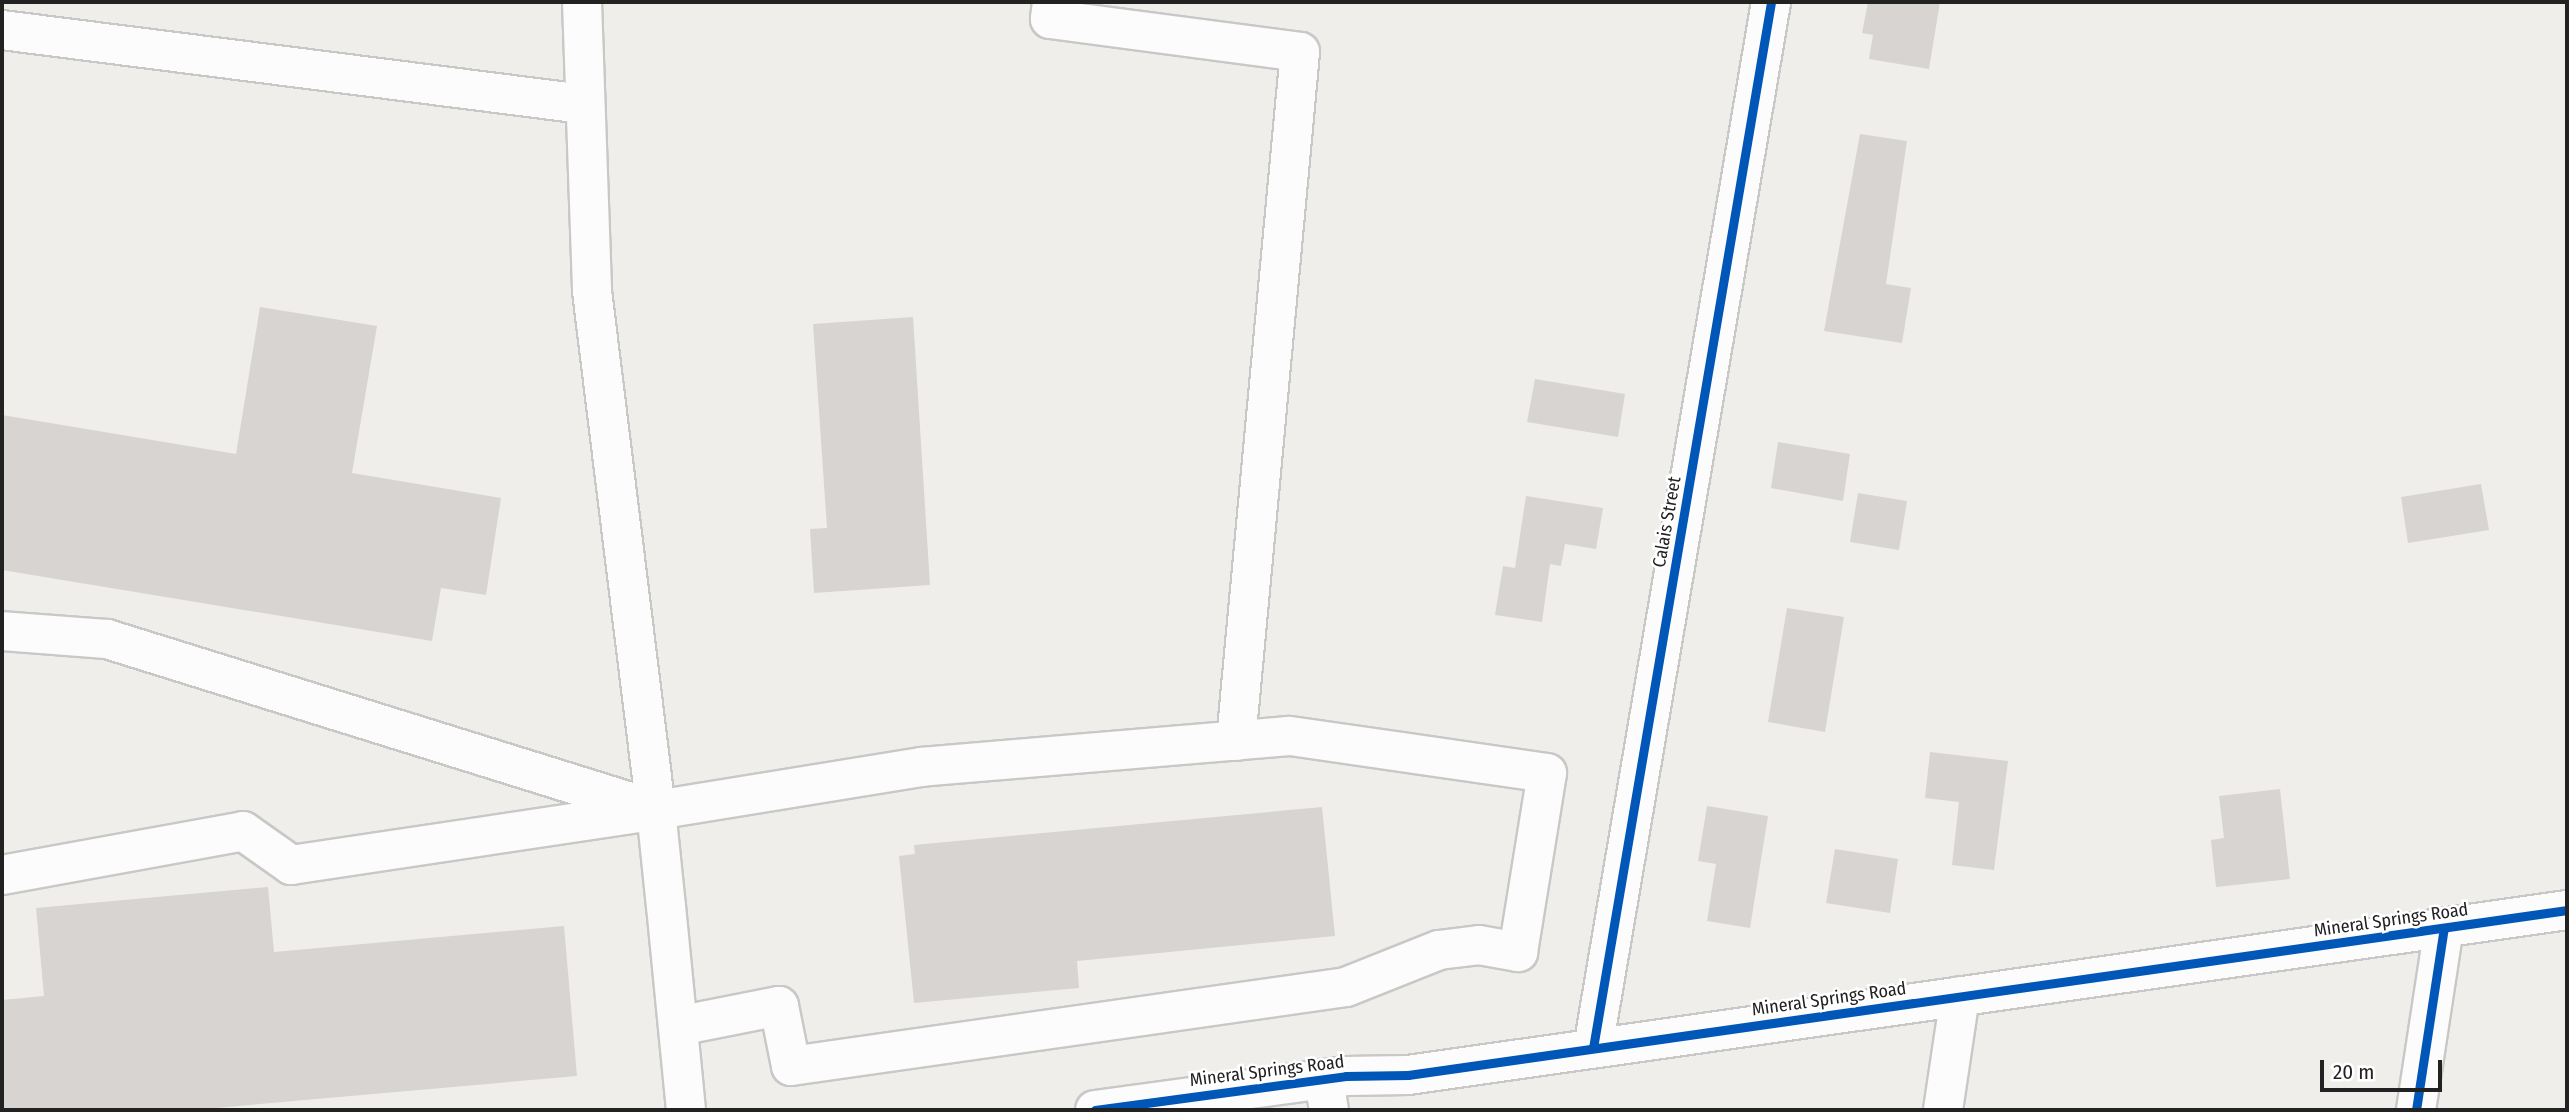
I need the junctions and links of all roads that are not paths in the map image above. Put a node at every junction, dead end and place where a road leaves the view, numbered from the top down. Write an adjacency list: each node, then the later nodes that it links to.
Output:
1 (582, 2): 5 (street)
2 (1052, 2): 7 (street)
3 (1771, 2): 14 (street, Calais Street)
4 (2, 30): 5 (street)
5 (583, 104): 8 (street)
6 (2, 631): 8 (street)
7 (1236, 741): 8 (street); 13 (street)
8 (656, 810): 9 (street); 13 (street)
9 (2, 874)
10 (2567, 910): 11 (street, Mineral Springs Road)
11 (2444, 928): 12 (street, Mineral Springs Road); 20 (street)
12 (1960, 996): 14 (street, Mineral Springs Road); 19 (street)
13 (678, 1026): 17 (street)
14 (1593, 1048): 15 (street, Mineral Springs Road)
15 (1327, 1094): 16 (street, Mineral Springs Road)
16 (1134, 1107): 18 (street, Mineral Springs Road)
17 (686, 1110)
18 (1095, 1110)
19 (1943, 1110)
20 (2416, 1110)

